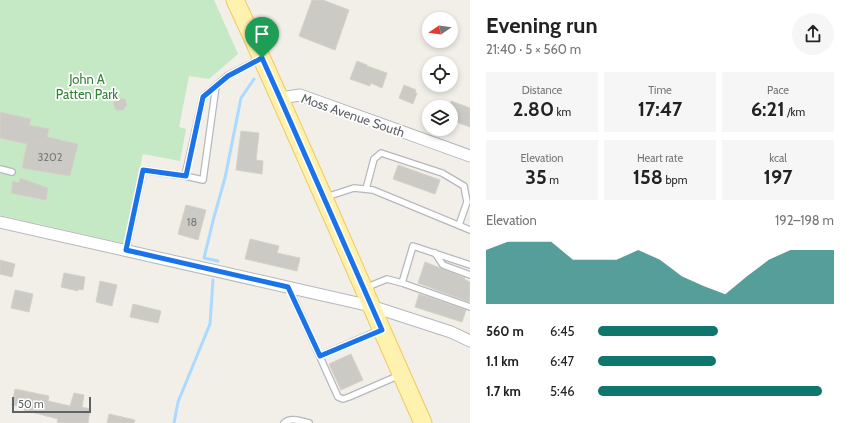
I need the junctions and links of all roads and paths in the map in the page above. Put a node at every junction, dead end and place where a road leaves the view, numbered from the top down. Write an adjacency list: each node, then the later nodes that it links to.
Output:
1 (235, 0): 2 (main road)
2 (262, 58): 3 (lane); 4 (main road)
3 (216, 86): 8 (lane); 8 (lane)
4 (280, 98): 5 (street, Moss Avenue South); 10 (main road)
5 (470, 156)
6 (0, 169): 7 (lane)
7 (12, 172)
8 (186, 176): 14 (lane)
9 (366, 189): 10 (lane); 12 (lane); 12 (lane)
10 (324, 198): 20 (main road)
11 (0, 222): 14 (street)
12 (459, 225): 13 (lane)
13 (470, 230)
14 (126, 250): 19 (street)
15 (435, 254): 16 (lane); 17 (lane); 18 (lane)
16 (470, 266)
17 (470, 275)
18 (402, 283): 20 (lane); 22 (lane)
19 (288, 287): 21 (street); 25 (lane)
20 (364, 289): 21 (main road)
21 (371, 306): 23 (main road); 24 (street)
22 (470, 307)
23 (382, 330): 25 (lane); 26 (main road)
24 (470, 341)
25 (320, 356): 26 (lane)
26 (402, 375): 29 (main road)
27 (284, 423): 28 (lane)
28 (309, 423)
29 (423, 423)

